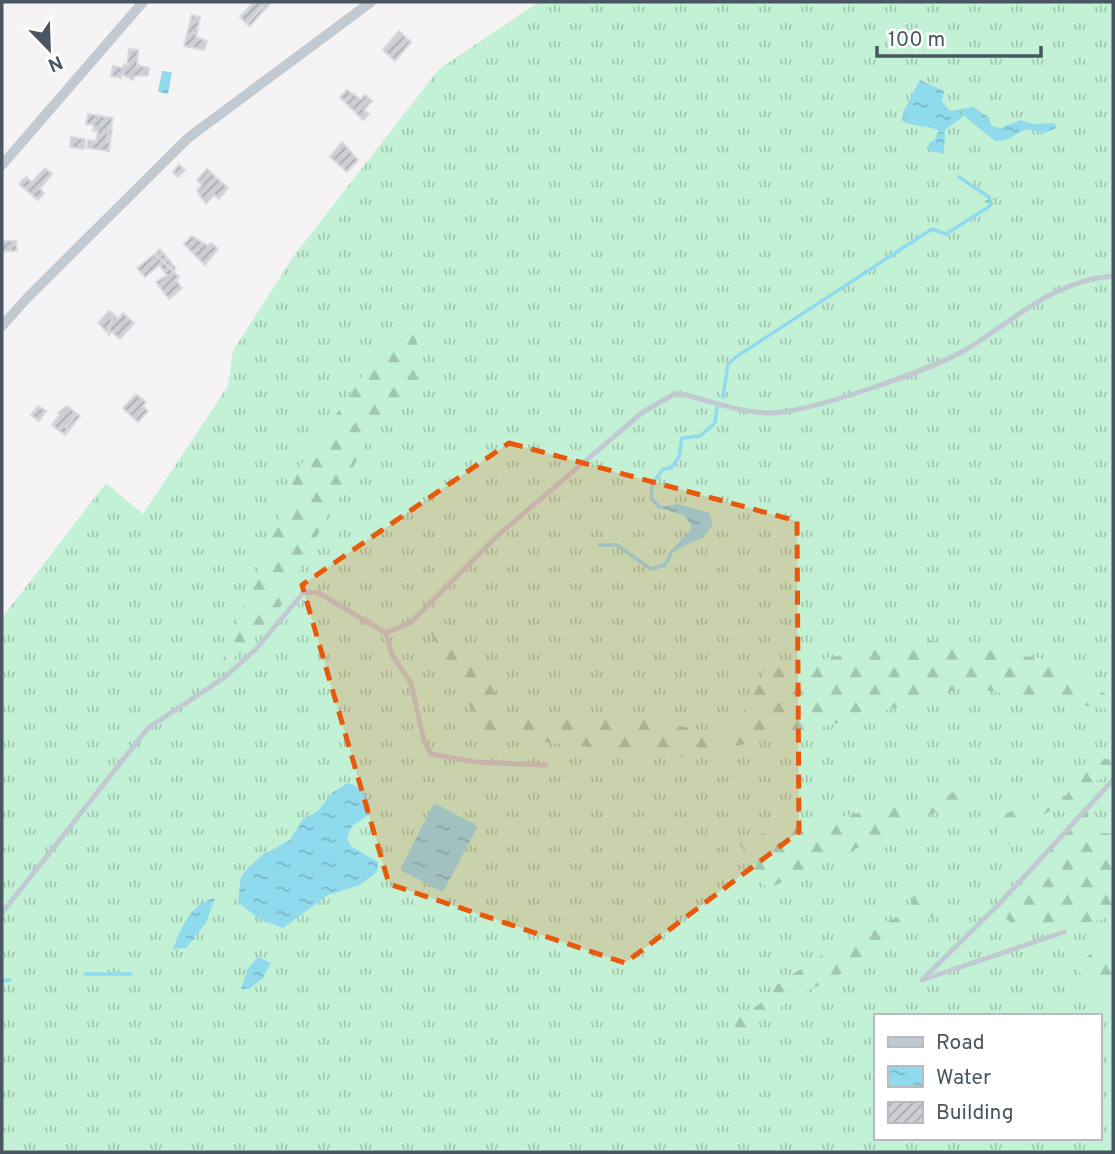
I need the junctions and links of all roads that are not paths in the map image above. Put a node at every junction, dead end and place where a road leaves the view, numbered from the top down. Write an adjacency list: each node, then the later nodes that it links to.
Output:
1 (144, 2): 3 (street)
2 (371, 2): 5 (street)
3 (2, 165)
4 (1113, 276): 6 (lane)
5 (2, 326)
6 (386, 633): 7 (lane); 9 (lane)
7 (546, 765)
8 (1113, 780): 10 (lane)
9 (2, 913)
10 (1063, 932)

